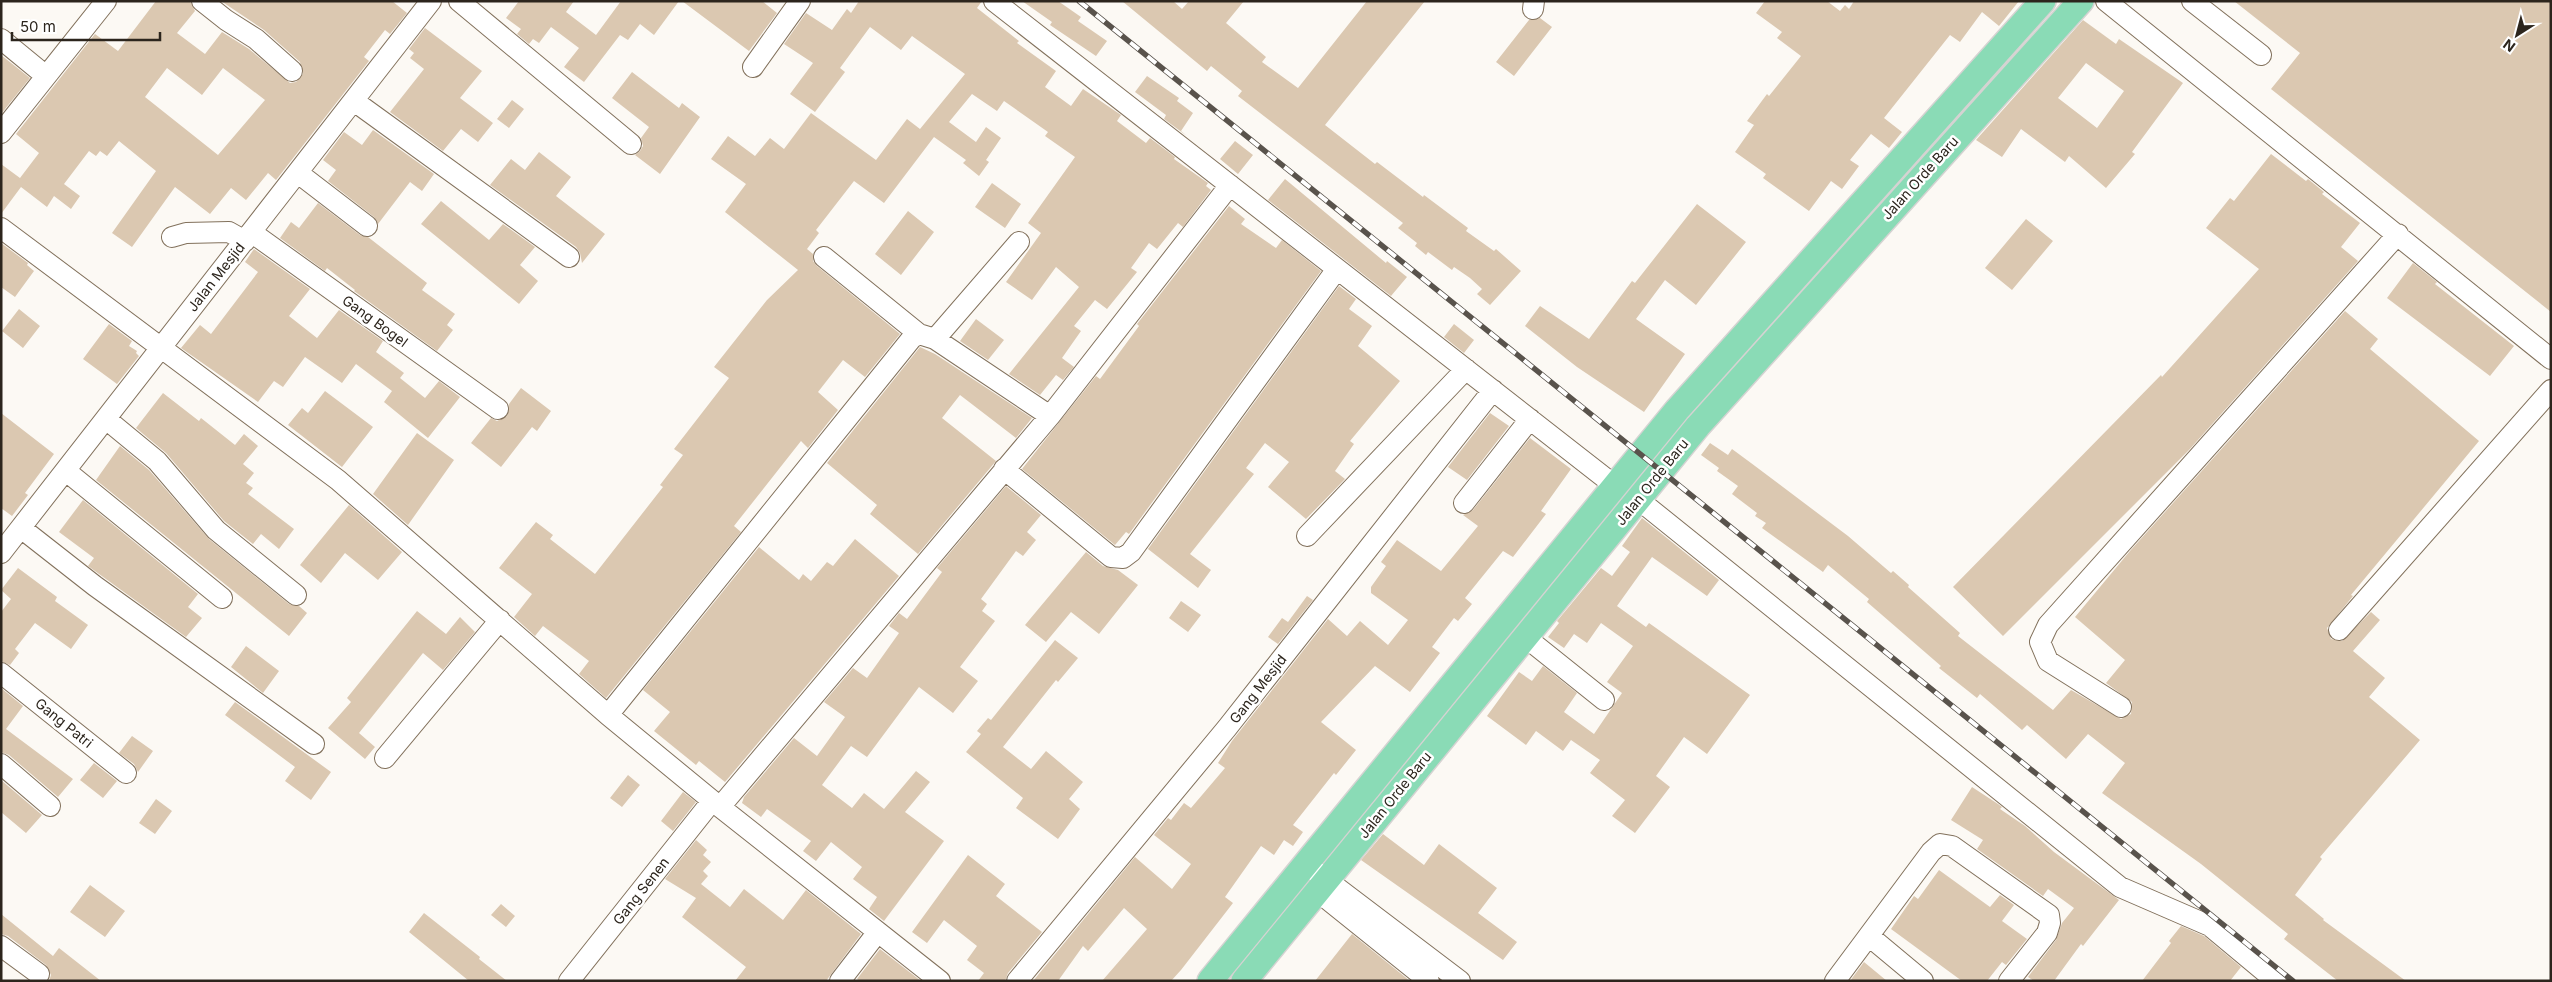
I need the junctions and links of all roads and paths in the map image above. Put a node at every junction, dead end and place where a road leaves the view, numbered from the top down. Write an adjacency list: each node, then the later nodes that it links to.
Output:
1 (106, 1): 15 (street)
2 (202, 1): 14 (street)
3 (432, 1): 16 (street, Jalan Mesjid)
4 (459, 1): 19 (street)
5 (800, 1): 13 (street)
6 (994, 1): 22 (street)
7 (2044, 1): 17 (main road, Jalan Orde Baru)
8 (2082, 1): 20 (main road, Jalan Orde Baru)
9 (2106, 1): 25 (street)
10 (2192, 1): 12 (street)
11 (1, 39): 15 (street)
12 (2261, 55)
13 (753, 68)
14 (292, 71)
15 (46, 76): 18 (street)
16 (354, 101): 21 (street, Jalan Mesjid); 29 (street)
17 (1927, 129): 20 (main road); 44 (main road, Jalan Orde Baru)
18 (1, 133)
19 (631, 144)
20 (1948, 148): 45 (main road, Jalan Orde Baru)
21 (298, 173): 23 (street); 27 (street, Jalan Mesjid)
22 (1230, 185): 31 (street); 39 (street, Gang Senen)
23 (367, 226)
24 (1, 228): 33 (street)
25 (2398, 234): 34 (street); 57 (street)
26 (172, 237): 27 (street, Gang Bogel)
27 (248, 237): 33 (street, Jalan Mesjid); 38 (street, Gang Bogel)
28 (1020, 242): 32 (street)
29 (569, 257)
30 (824, 257): 32 (street)
31 (1337, 269): 35 (street); 42 (street)
32 (927, 336): 39 (street); 58 (street)
33 (161, 349): 40 (street, Jalan Mesjid); 52 (street)
34 (2551, 359)
35 (1466, 369): 36 (street); 48 (street)
36 (1493, 390): 41 (street); 74 (street, Gang Mesjid)
37 (2551, 390): 53 (street)
38 (498, 409)
39 (1050, 416): 42 (street, Gang Senen)
40 (106, 419): 43 (street, Jalan Mesjid); 50 (street)
41 (1530, 419): 44 (street); 46 (street)
42 (1004, 470): 63 (street, Gang Senen)
43 (66, 471): 47 (street, Jalan Mesjid); 51 (street)
44 (1614, 485): 65 (main road, Jalan Orde Baru)
45 (1639, 500): 54 (main road, Jalan Orde Baru); 82 (street)
46 (1464, 503)
47 (21, 528): 49 (street, Jalan Mesjid); 59 (street)
48 (1307, 536)
49 (1, 553)
50 (296, 595)
51 (222, 598)
52 (500, 620): 58 (street); 60 (street)
53 (2339, 630)
54 (1524, 636): 56 (street); 66 (main road, Jalan Orde Baru)
55 (1, 673): 62 (street, Gang Patri)
56 (1604, 700)
57 (2121, 707)
58 (608, 715): 63 (street)
59 (314, 744)
60 (385, 758)
61 (1, 764): 64 (street)
62 (126, 773)
63 (716, 804): 67 (street); 71 (street, Gang Senen)
64 (50, 806)
65 (1305, 863): 66 (street); 75 (main road, Jalan Orde Baru)
66 (1321, 885): 76 (main road, Jalan Orde Baru); 77 (street); 78 (street)
67 (877, 933): 72 (street); 73 (street)
68 (1868, 936): 79 (street); 80 (street); 81 (street)
69 (1, 946): 70 (street)
70 (39, 974)
71 (569, 981)
72 (840, 981)
73 (940, 981)
74 (1017, 981)
75 (1210, 981)
76 (1244, 981)
77 (1429, 981)
78 (1460, 981)
79 (1836, 981)
80 (1923, 981)
81 (2009, 981)
82 (2276, 981)

